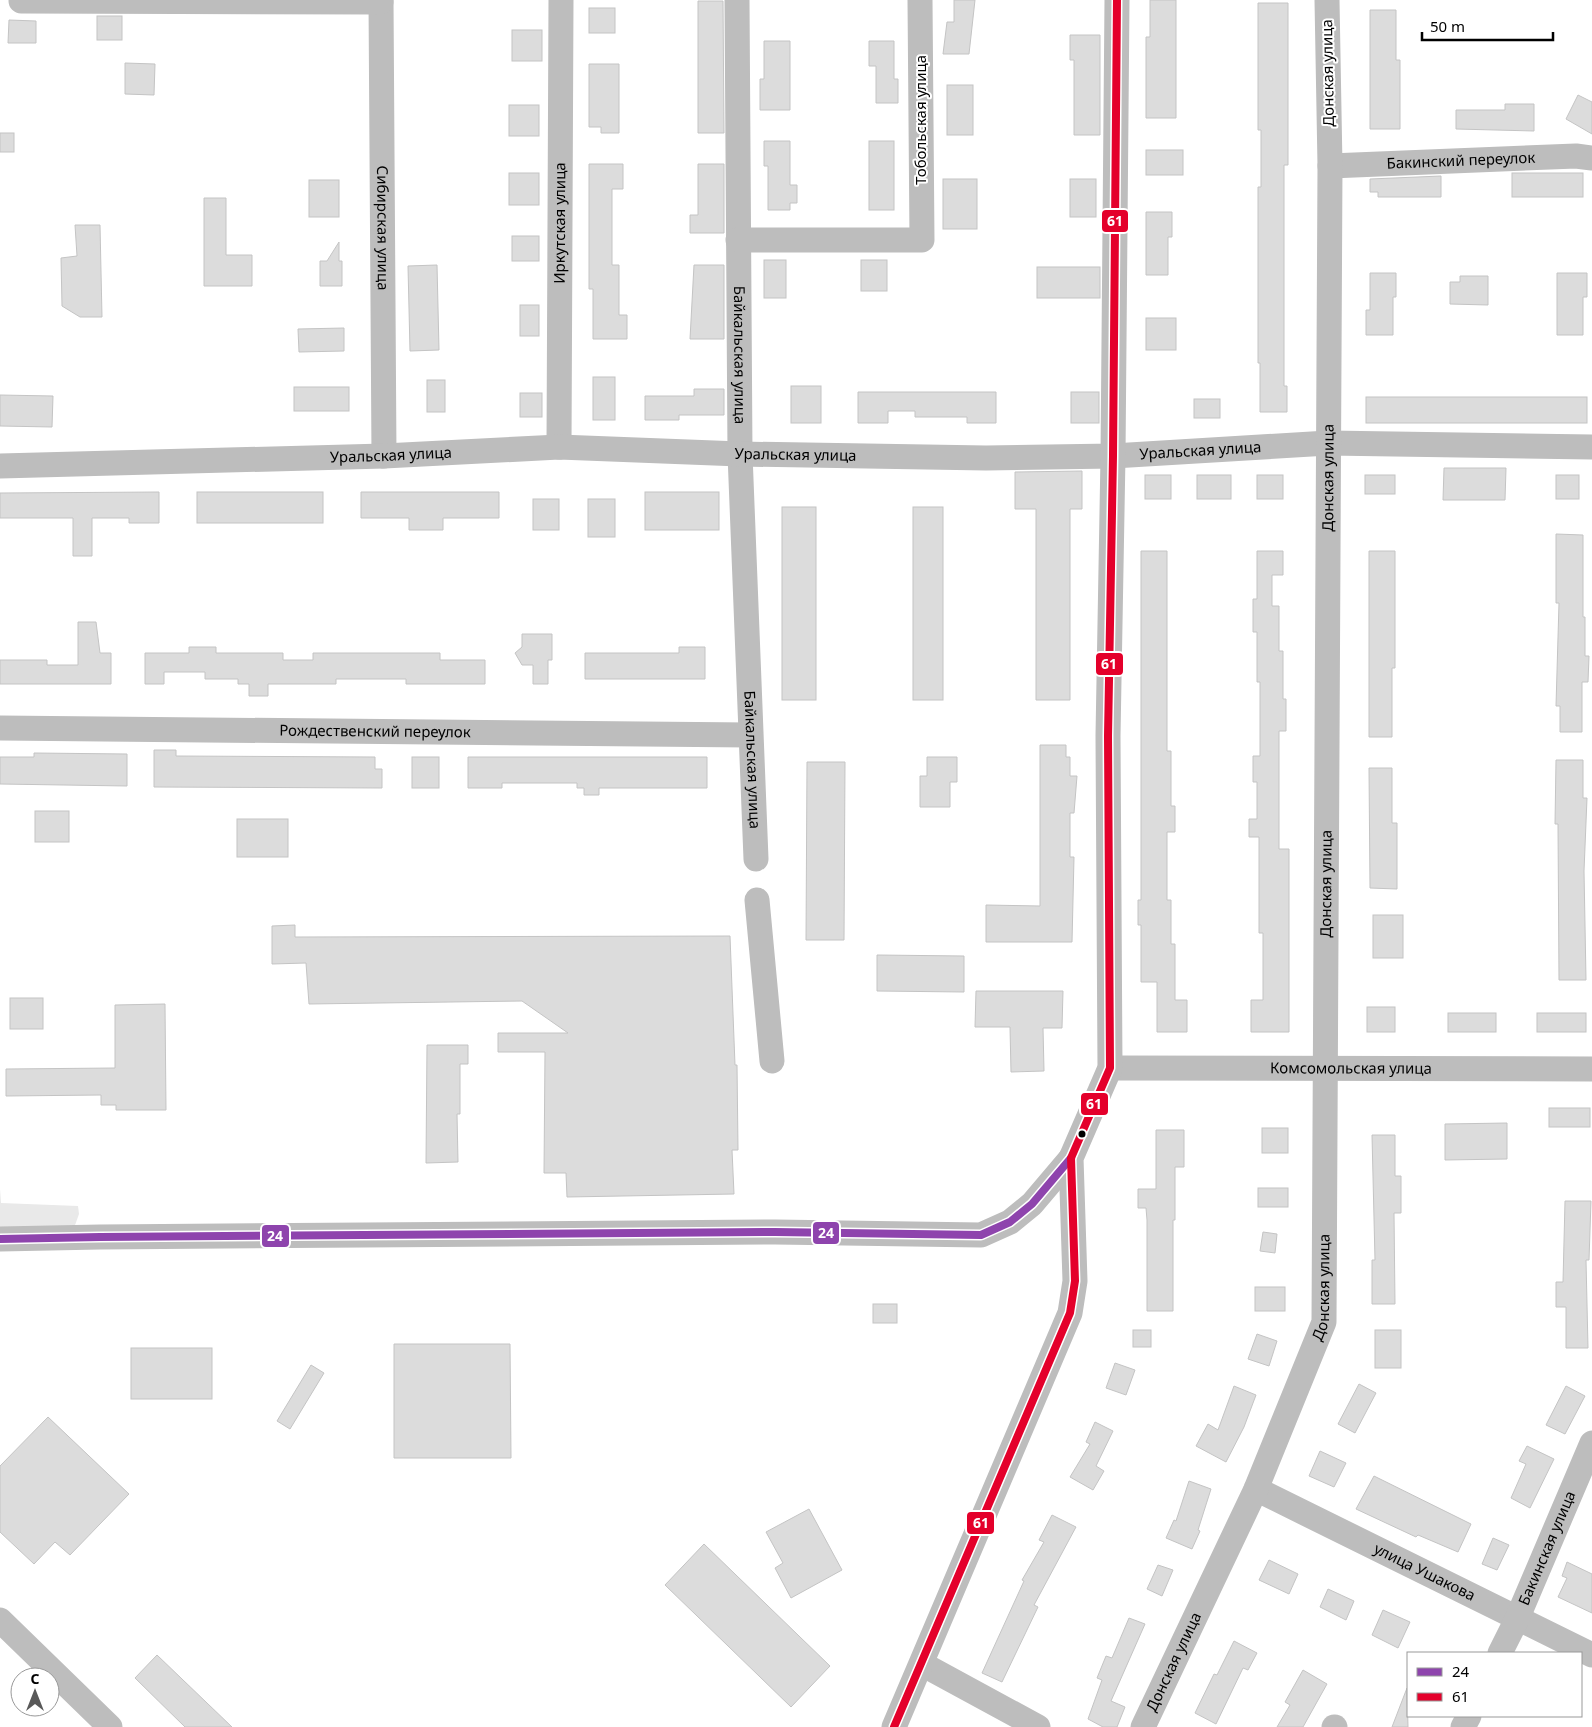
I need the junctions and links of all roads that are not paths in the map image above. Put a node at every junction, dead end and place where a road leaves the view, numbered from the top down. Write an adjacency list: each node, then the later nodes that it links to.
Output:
1 (561, 0): 13 (street, Иркутская улица)
2 (737, 0): 10 (street, Байкальская улица)
3 (920, 0): 10 (street, Тобольская улица)
4 (1117, 0): 16 (street)
5 (1327, 0): 9 (street, Донская улица)
6 (21, 1): 7 (street)
7 (381, 1): 15 (street, Сибирская улица)
8 (1592, 158): 9 (street, Бакинский переулок)
9 (1330, 166): 11 (street, Донская улица)
10 (738, 240): 14 (street, Байкальская улица)
11 (1328, 443): 12 (street, Уральская улица); 16 (street, Уральская улица); 24 (street, Донская улица)
12 (1592, 447)
13 (559, 448): 14 (street, Уральская улица); 15 (street, Уральская улица)
14 (740, 454): 16 (street, Уральская улица); 19 (street, Байкальская улица)
15 (384, 456): 17 (street, Уральская улица)
16 (1113, 456): 23 (street)
17 (0, 466)
18 (0, 728): 19 (street, Рождественский переулок)
19 (750, 735): 20 (street, Байкальская улица)
20 (756, 859)
21 (757, 900): 22 (street)
22 (772, 1061)
23 (1110, 1068): 24 (street, Комсомольская улица); 26 (street)
24 (1326, 1068): 25 (street, Комсомольская улица); 29 (street, Донская улица)
25 (1592, 1069)
26 (1071, 1158): 27 (street); 34 (street)
27 (0, 1239)
28 (1592, 1442): 30 (street, Бакинская улица)
29 (1256, 1489): 30 (street, улица Ушакова); 38 (street, Донская улица)
30 (1517, 1619): 32 (street, Бакинская улица); 33 (street, улица Ушакова)
31 (0, 1620): 35 (street)
32 (1500, 1652)
33 (1592, 1656)
34 (922, 1664): 36 (street); 37 (street)
35 (110, 1727)
36 (894, 1727)
37 (1038, 1727)
38 (1143, 1727)

